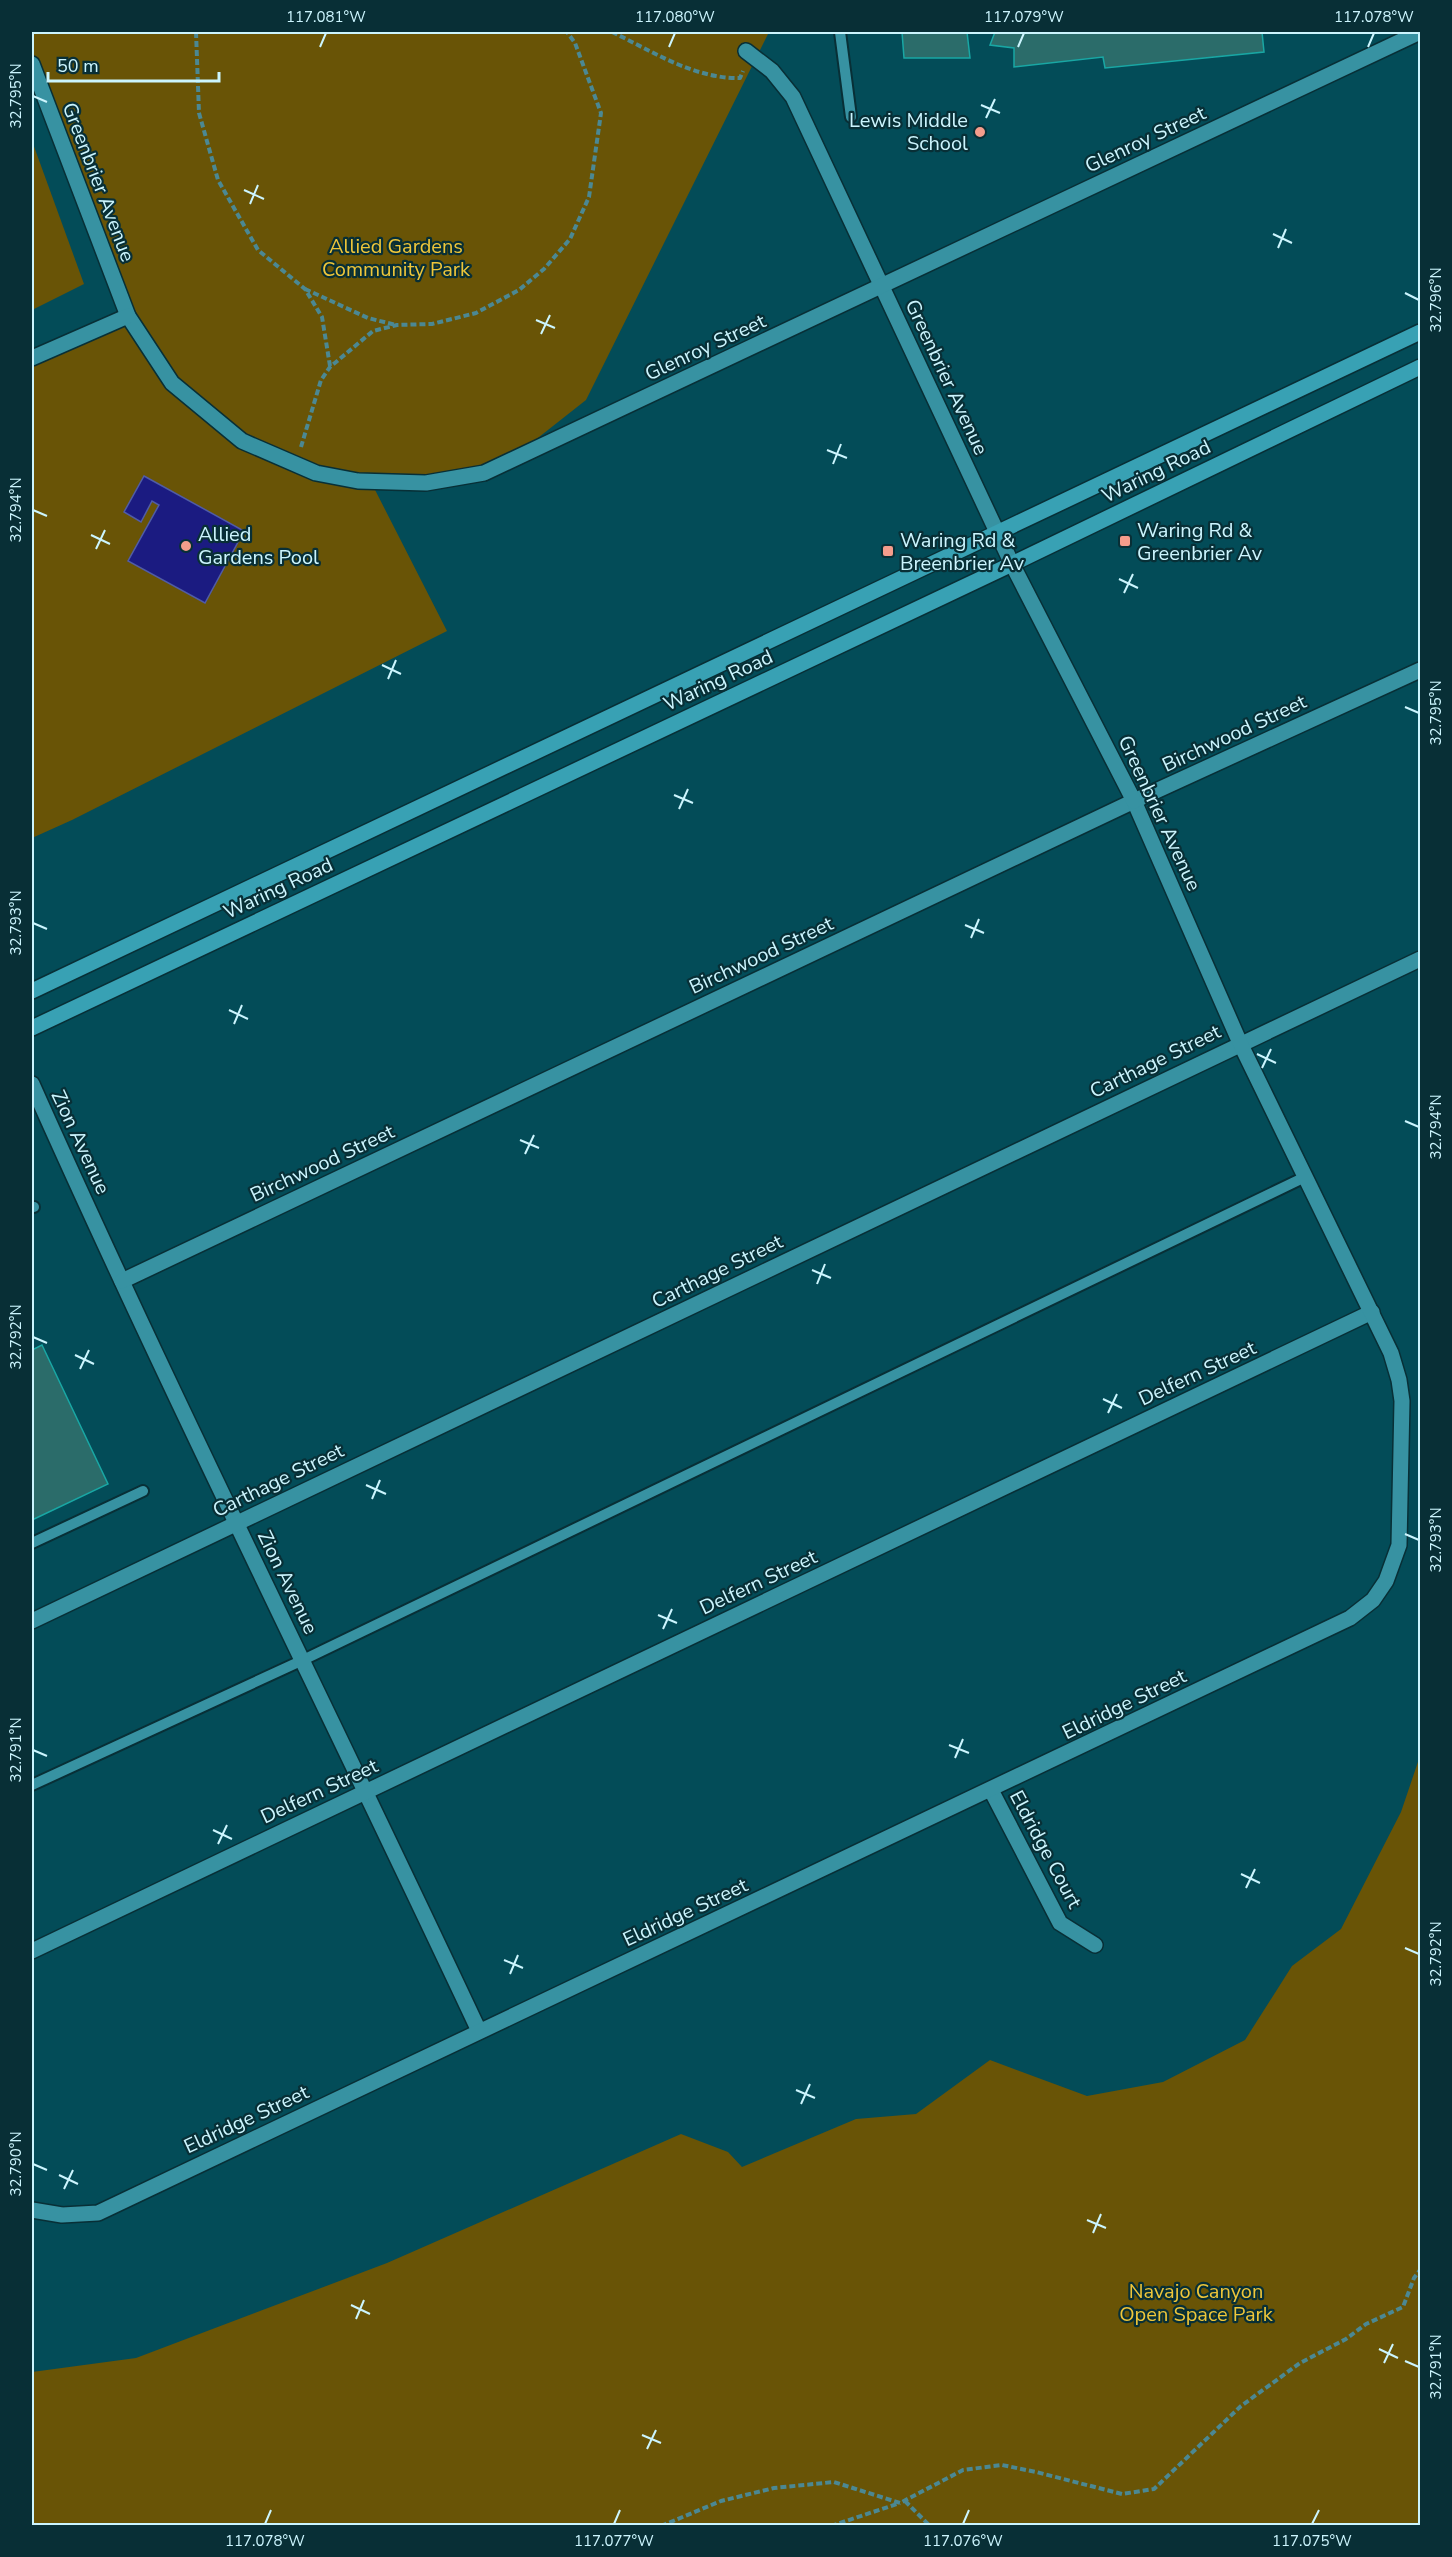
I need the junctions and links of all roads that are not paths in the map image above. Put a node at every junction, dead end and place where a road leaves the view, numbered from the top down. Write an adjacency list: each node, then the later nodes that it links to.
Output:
1 (840, 32): 5 (lane)
2 (1420, 32): 6 (street, Glenroy Street)
3 (749, 53): 6 (street, Greenbrier Avenue)
4 (32, 64): 7 (street, Greenbrier Avenue)
5 (851, 117)
6 (881, 287): 7 (street, Glenroy Street); 11 (street, Greenbrier Avenue)
7 (128, 316): 9 (street)
8 (1420, 332): 11 (main road, Waring Road)
9 (32, 358)
10 (1420, 367): 12 (main road, Waring Road)
11 (998, 534): 12 (street, Greenbrier Avenue); 16 (main road, Waring Road)
12 (1012, 564): 14 (street, Greenbrier Avenue); 17 (main road, Waring Road)
13 (1420, 670): 14 (street, Birchwood Street)
14 (1134, 801): 18 (street, Greenbrier Avenue); 21 (street, Birchwood Street)
15 (1420, 959): 18 (street, Carthage Street)
16 (32, 991)
17 (32, 1028)
18 (1240, 1043): 20 (street, Greenbrier Avenue); 24 (street, Carthage Street)
19 (32, 1084): 21 (street, Zion Avenue)
20 (1305, 1177): 22 (street, Greenbrier Avenue); 28 (lane)
21 (122, 1281): 24 (street, Zion Avenue)
22 (1372, 1312): 26 (street, Greenbrier Avenue); 30 (street, Delfern Street)
23 (143, 1491): 25 (lane)
24 (236, 1524): 27 (street, Carthage Street); 28 (street, Zion Avenue)
25 (32, 1543)
26 (1350, 1618): 31 (street, Eldridge Street)
27 (32, 1622)
28 (303, 1660): 29 (lane); 30 (street, Zion Avenue)
29 (32, 1785)
30 (367, 1791): 33 (street, Delfern Street); 34 (street, Zion Avenue)
31 (992, 1792): 32 (street, Eldridge Court); 34 (street, Eldridge Street)
32 (1095, 1944)
33 (32, 1951)
34 (480, 2031): 35 (street, Eldridge Street)
35 (32, 2210)

